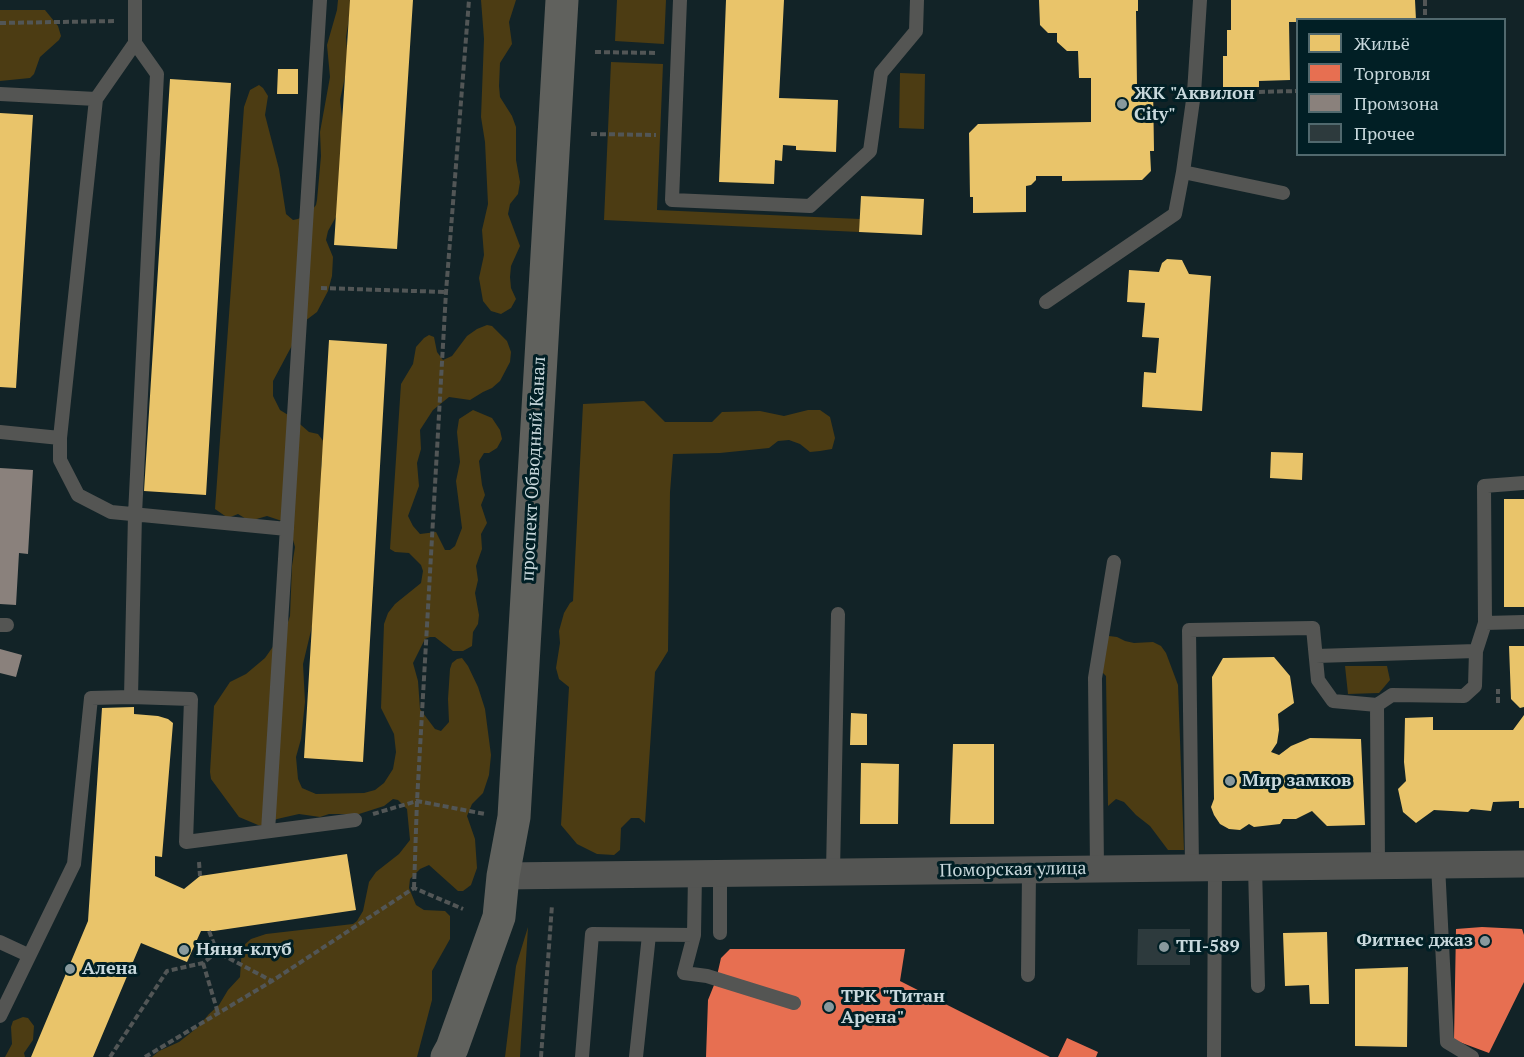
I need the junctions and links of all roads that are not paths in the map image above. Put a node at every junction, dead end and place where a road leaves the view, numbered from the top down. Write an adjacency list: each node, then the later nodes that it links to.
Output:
1 (135, 0): 7 (lane)
2 (320, 0): 17 (lane)
3 (562, 0): 37 (main road, проспект Обводный Канал)
4 (680, 0): 5 (lane)
5 (917, 0)
6 (1200, 0): 10 (lane)
7 (135, 43): 9 (lane); 16 (lane)
8 (0, 94): 9 (lane)
9 (96, 99): 14 (lane)
10 (1183, 172): 11 (lane); 12 (lane)
11 (1282, 193)
12 (1046, 302)
13 (0, 432): 14 (lane)
14 (60, 438): 16 (lane)
15 (1524, 483): 21 (lane)
16 (135, 514): 17 (lane); 24 (lane)
17 (287, 529): 27 (lane)
18 (1114, 562): 33 (lane)
19 (838, 614): 35 (lane)
20 (1524, 622): 21 (lane)
21 (1485, 623): 22 (lane)
22 (1476, 651): 23 (lane); 25 (lane)
23 (1316, 656): 25 (lane); 32 (lane)
24 (131, 697): 27 (lane); 43 (lane)
25 (1377, 705): 30 (lane)
26 (355, 820): 27 (lane)
27 (268, 831)
28 (1524, 864): 29 (street, Поморская улица)
29 (1438, 865): 30 (street, Поморская улица); 53 (lane)
30 (1378, 866): 31 (street, Поморская улица)
31 (1255, 867): 32 (street, Поморская улица); 45 (lane)
32 (1204, 868): 33 (street, Поморская улица); 52 (lane)
33 (1097, 869): 34 (street, Поморская улица)
34 (1029, 870): 35 (street, Поморская улица); 44 (lane)
35 (833, 872): 36 (street, Поморская улица)
36 (708, 874): 37 (street, Поморская улица); 38 (lane); 41 (lane)
37 (503, 876): 39 (main road, проспект Обводный Канал)
38 (720, 933)
39 (493, 935): 48 (main road, проспект Обводный Канал); 49 (main road, проспект Обводный Канал)
40 (649, 935): 41 (lane); 50 (lane); 51 (lane)
41 (694, 935): 46 (lane)
42 (0, 942): 43 (lane)
43 (28, 955): 47 (lane)
44 (1028, 975)
45 (1258, 986)
46 (794, 1003)
47 (0, 1016)
48 (447, 1057)
49 (474, 1057)
50 (582, 1057)
51 (636, 1057)
52 (1214, 1057)
53 (1472, 1057)

